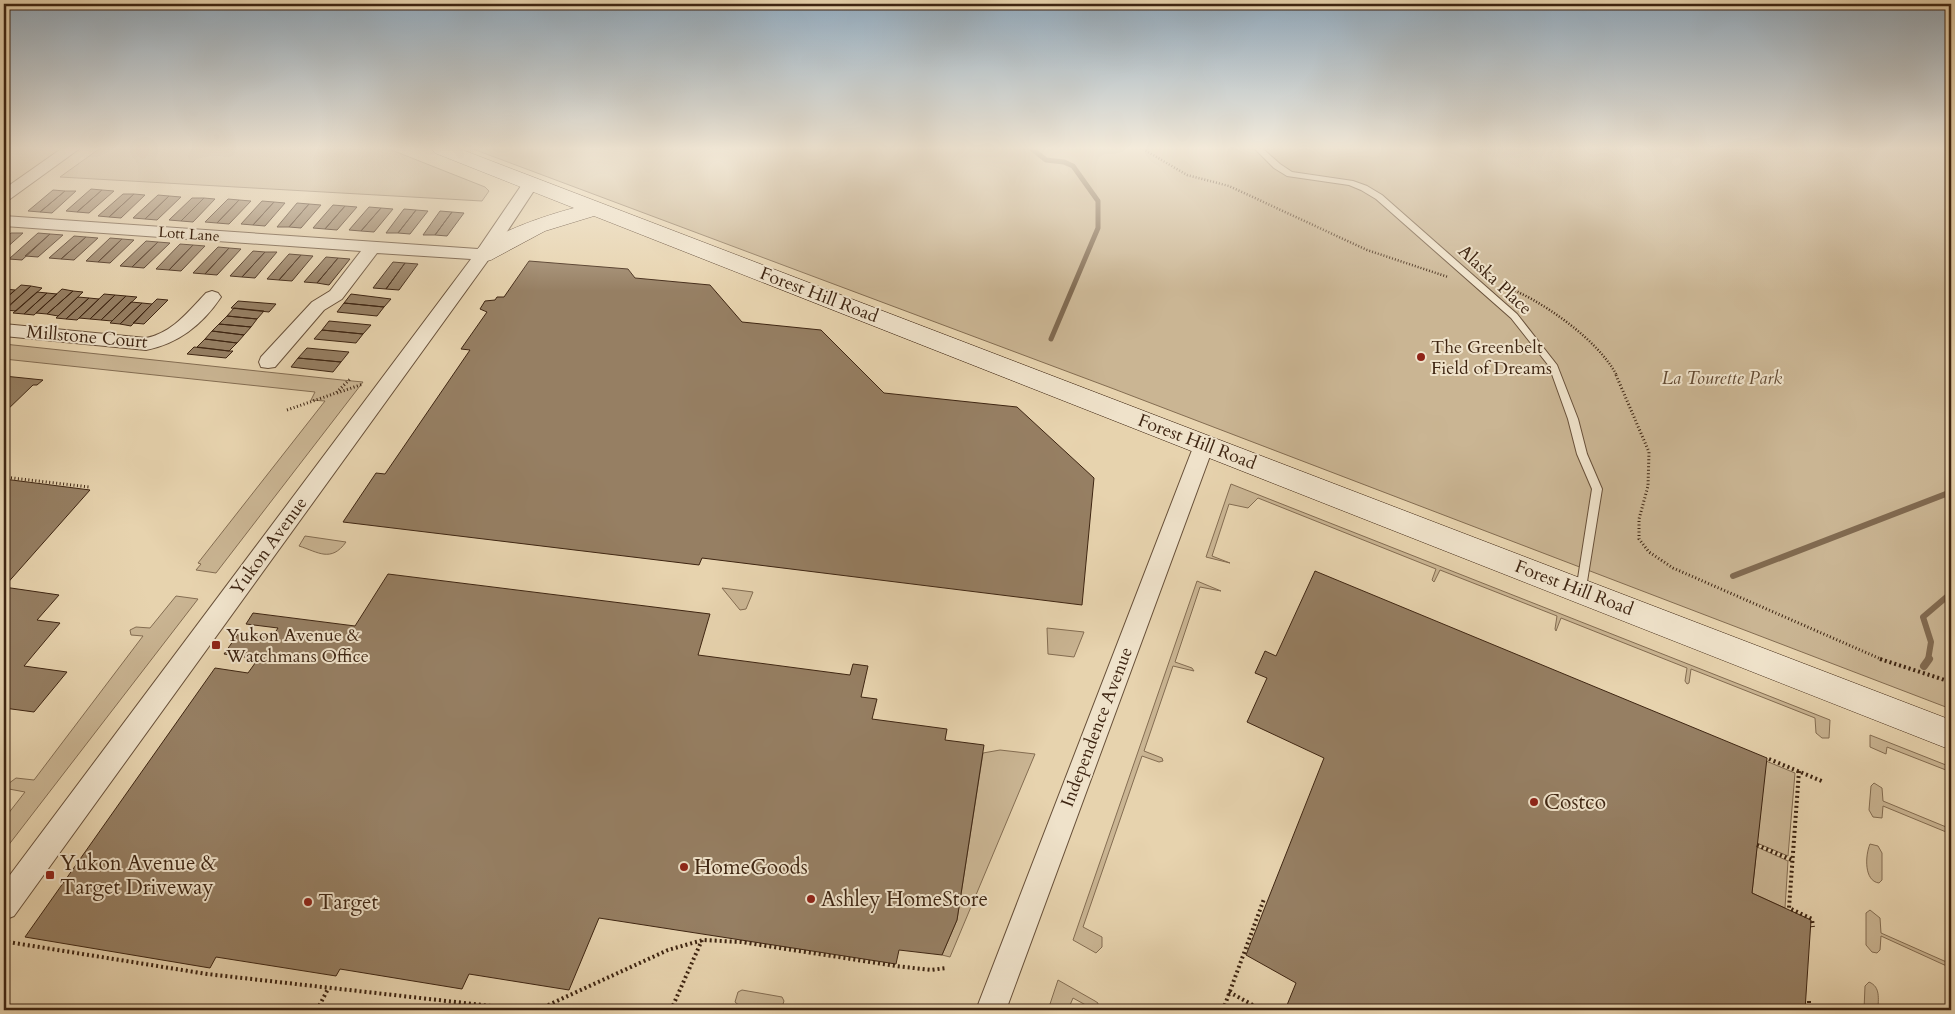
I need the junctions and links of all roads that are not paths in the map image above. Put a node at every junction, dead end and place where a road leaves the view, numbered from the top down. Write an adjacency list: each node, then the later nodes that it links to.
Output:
1 (522, 196): 7 (street, Yukon Avenue)
2 (564, 196): 4 (street, Forest Hill Road)
3 (1378, 196): 12 (lane, Alaska Place)
4 (596, 209): 7 (street); 11 (street, Forest Hill Road)
5 (4, 221): 6 (street, Lott Lane)
6 (373, 247): 7 (street, Lott Lane); 10 (street)
7 (483, 255): 14 (street, Yukon Avenue)
8 (212, 297): 9 (street, Millstone Court)
9 (4, 330)
10 (268, 362)
11 (1204, 445): 12 (street, Forest Hill Road); 15 (street, Independence Avenue)
12 (1581, 591): 13 (street, Forest Hill Road)
13 (1951, 735)
14 (4, 906)
15 (991, 1010)

